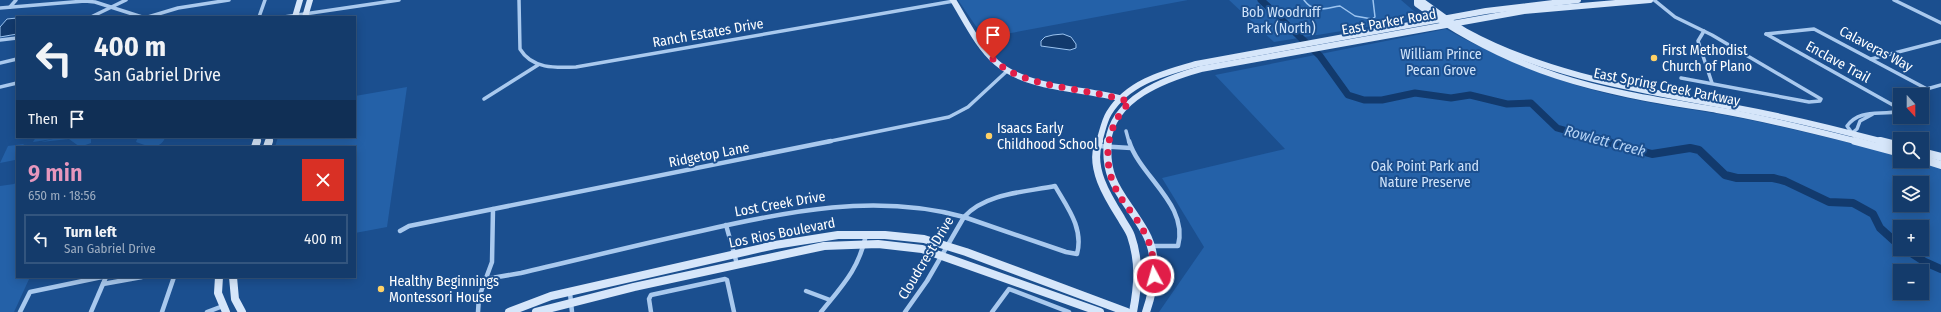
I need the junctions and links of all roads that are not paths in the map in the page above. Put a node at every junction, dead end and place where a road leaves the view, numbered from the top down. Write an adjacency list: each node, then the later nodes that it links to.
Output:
1 (16, 0): 18 (street)
2 (126, 0): 19 (street)
3 (230, 0): 25 (street)
4 (265, 0): 26 (street)
5 (300, 0): 27 (main road)
6 (310, 0): 22 (main road)
7 (399, 0): 22 (street)
8 (519, 0): 41 (street, Ranch Estates Drive)
9 (1417, 0): 28 (main road, East Spring Creek Parkway)
10 (1420, 0): 29 (main road)
11 (1578, 0): 17 (main road, East Parker Road)
12 (1650, 0): 20 (main road, East Parker Road)
13 (1654, 0): 33 (street)
14 (1894, 0): 30 (street)
15 (71, 1): 18 (street); 19 (street)
16 (953, 1): 41 (street, Ranch Estates Drive); 43 (main road)
17 (1554, 2): 20 (main road); 29 (main road, East Parker Road)
18 (10, 7): 21 (street)
19 (109, 7): 23 (street); 24 (street)
20 (1559, 7): 31 (main road, East Parker Road)
21 (0, 8)
22 (305, 15): 27 (street)
23 (93, 16)
24 (139, 16)
25 (151, 16)
26 (259, 16)
27 (295, 16)
28 (1439, 21): 29 (main road, East Spring Creek Parkway); 34 (main road, East Parker Road)
29 (1446, 22): 31 (main road, East Parker Road); 34 (main road, East Parker Road); 57 (main road, East Spring Creek Parkway)
30 (1941, 23)
31 (1454, 24): 55 (main road, East Spring Creek Parkway)
32 (1814, 28): 39 (street, Calaveras Way); 58 (street, Enclave Trail)
33 (1704, 32): 48 (street); 48 (street)
34 (1366, 37): 42 (main road, East Parker Road)
35 (16, 38): 36 (street)
36 (0, 40)
37 (1941, 41): 39 (street)
38 (16, 59): 40 (street)
39 (1870, 59): 51 (street, Calaveras Way)
40 (0, 63)
41 (538, 65): 54 (street)
42 (1198, 66): 44 (main road, East Parker Road); 46 (main road, East Parker Road)
43 (1007, 72): 53 (main road); 72 (street, Ridgetop Lane)
44 (1155, 76): 46 (main road); 53 (main road, East Parker Road)
45 (1681, 78): 48 (street)
46 (1163, 80): 56 (main road, East Parker Road)
47 (16, 83): 50 (street)
48 (1712, 83)
49 (1941, 85): 52 (street)
50 (0, 87)
51 (1925, 88)
52 (1929, 88)
53 (1121, 98): 56 (main road); 64 (main road, East Parker Road)
54 (484, 99)
55 (1689, 99): 57 (main road); 62 (main road, East Spring Creek Parkway)
56 (1130, 102): 65 (main road, East Parker Road)
57 (1692, 106): 62 (main road, East Spring Creek Parkway)
58 (1893, 106)
59 (1893, 113): 60 (street)
60 (1872, 114): 62 (street); 62 (street)
61 (1126, 131): 66 (street)
62 (1852, 137): 63 (main road, East Spring Creek Parkway); 67 (main road, East Spring Creek Parkway)
63 (1893, 145)
64 (1097, 146): 65 (street); 114 (main road, East Parker Road)
65 (1108, 147): 66 (street); 79 (main road, East Parker Road)
66 (1131, 148): 79 (street)
67 (1893, 151)
68 (1929, 154): 69 (main road)
69 (1941, 158)
70 (1929, 161): 71 (main road)
71 (1941, 164)
72 (493, 209): 75 (street, Ridgetop Lane); 90 (street)
73 (963, 217): 74 (street, Lost Creek Drive); 78 (street, Cloudcrest Drive); 80 (street, Lost Creek Drive); 80 (street, Cloudcrest Drive)
74 (726, 225): 81 (street); 90 (street, Lost Creek Drive)
75 (400, 231)
76 (866, 235): 77 (street); 78 (main road, Los Rios Boulevard); 81 (main road, Los Rios Boulevard)
77 (864, 244): 82 (main road, Los Rios Boulevard); 83 (main road, Los Rios Boulevard); 94 (street)
78 (947, 246): 82 (street, Cloudcrest Drive); 113 (main road, Los Rios Boulevard)
79 (1150, 246): 115 (main road, East Parker Road)
80 (1077, 254)
81 (735, 255): 83 (street); 93 (main road, Los Rios Boulevard)
82 (942, 255): 109 (street, Cloudcrest Drive); 112 (main road, Los Rios Boulevard)
83 (737, 264): 95 (main road, Los Rios Boulevard)
84 (97, 278): 97 (street)
85 (106, 278): 91 (street)
86 (136, 278): 91 (street)
87 (174, 278): 99 (street)
88 (219, 278): 96 (main road)
89 (233, 278): 101 (main road)
90 (486, 279): 102 (street)
91 (103, 284): 98 (street)
92 (806, 291): 94 (street)
93 (570, 292): 95 (street); 103 (main road, Los Rios Boulevard)
94 (830, 300): 108 (street)
95 (570, 302): 104 (main road, Los Rios Boulevard); 105 (street)
96 (225, 309): 100 (street)
97 (20, 312)
98 (91, 312)
99 (162, 312)
100 (207, 312)
101 (242, 312)
102 (478, 312)
103 (509, 312)
104 (536, 312)
105 (572, 312)
106 (651, 312): 107 (street)
107 (734, 312)
108 (821, 312)
109 (905, 312)
110 (992, 312): 111 (street)
111 (1069, 312)
112 (1100, 312)
113 (1126, 312)
114 (1133, 312)
115 (1146, 312)

